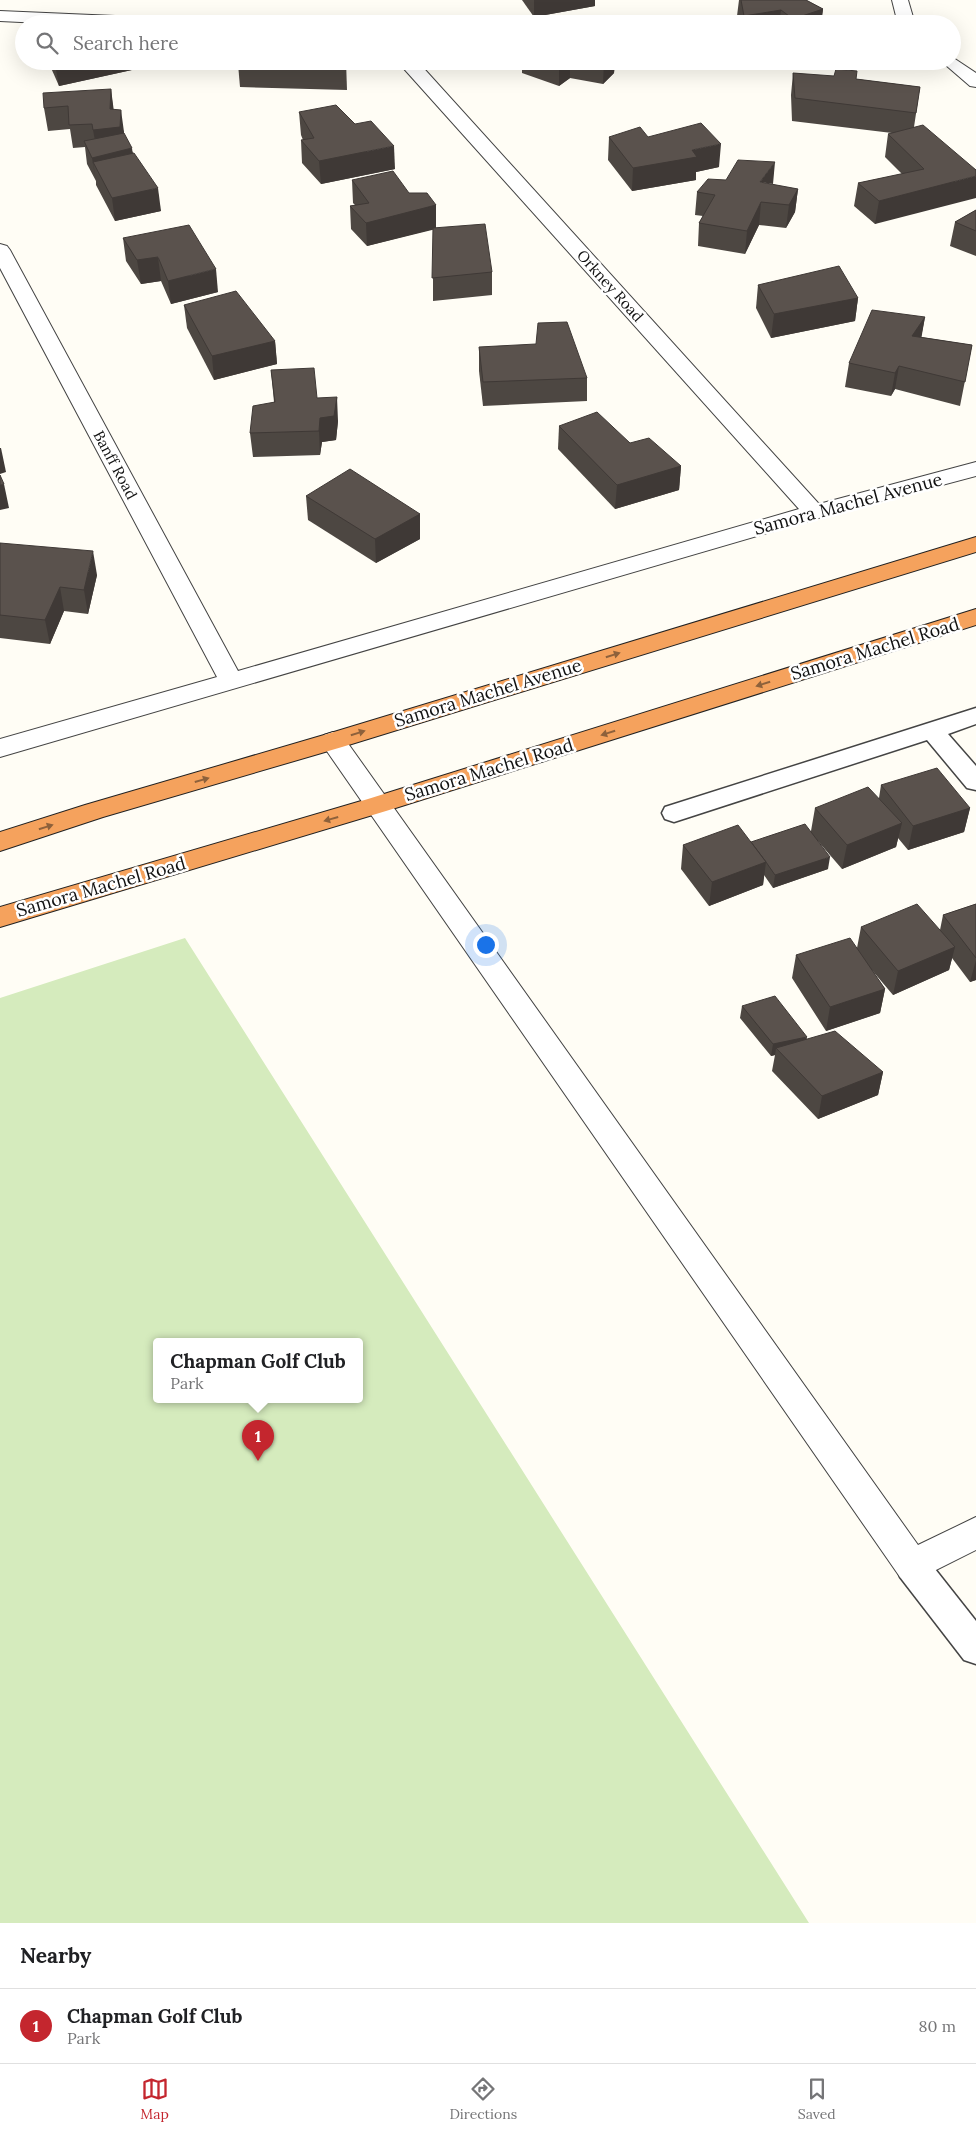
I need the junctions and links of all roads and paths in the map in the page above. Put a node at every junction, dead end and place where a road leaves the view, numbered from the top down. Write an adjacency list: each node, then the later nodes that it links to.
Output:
1 (900, 0): 2 (street)
2 (904, 15)
3 (0, 16): 4 (street)
4 (15, 17)
5 (416, 70): 10 (street, Orkney Road)
6 (961, 70): 7 (street)
7 (976, 82)
8 (0, 250): 13 (street, Banff Road)
9 (976, 469): 10 (street, Samora Machel Avenue)
10 (814, 512): 13 (street, Samora Machel Avenue)
11 (976, 544): 16 (highway, Samora Machel Avenue, one-way to 11)
12 (976, 617): 19 (highway, Samora Machel Road, one-way to 19)
13 (231, 681): 17 (street, Samora Machel Avenue)
14 (976, 716): 15 (lane)
15 (931, 730): 18 (lane); 20 (lane)
16 (332, 741): 19 (street); 21 (highway, Samora Machel Avenue, one-way to 16)
17 (0, 748)
18 (976, 782)
19 (377, 805): 22 (highway, Samora Machel Road, one-way to 22); 24 (street)
20 (674, 812)
21 (0, 842)
22 (0, 916)
23 (976, 1533): 24 (street)
24 (912, 1566): 25 (lane)
25 (976, 1648)

